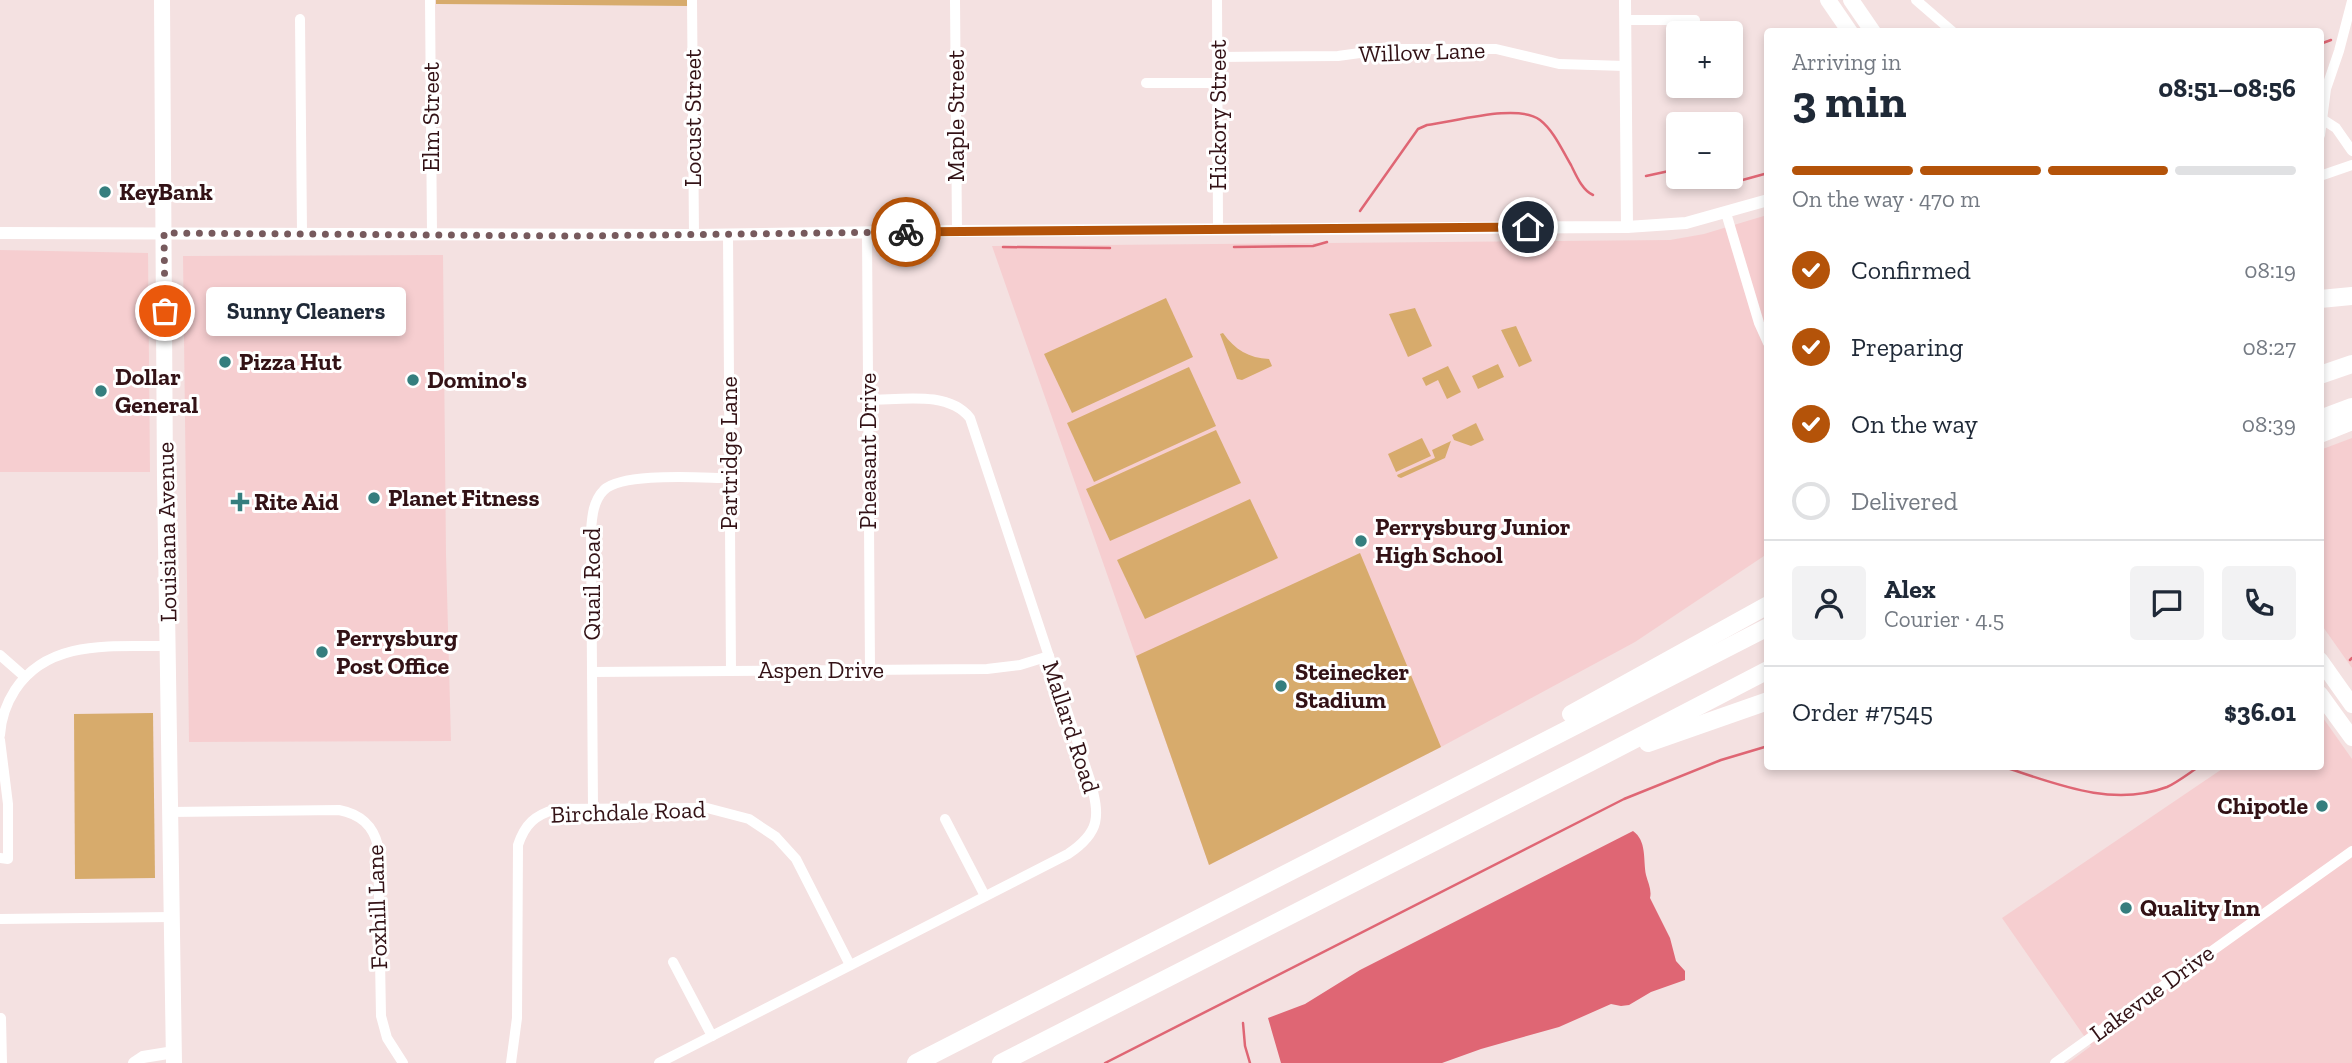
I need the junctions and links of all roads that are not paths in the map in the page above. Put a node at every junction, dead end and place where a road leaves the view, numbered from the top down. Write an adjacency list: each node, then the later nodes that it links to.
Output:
1 (162, 0): 32 (main road, Louisiana Avenue)
2 (430, 0): 35 (street, Elm Street)
3 (692, 0): 36 (street, Locust Street)
4 (955, 0): 30 (street, Maple Street)
5 (1217, 0): 17 (street, Hickory Street)
6 (1625, 0): 12 (street)
7 (1828, 0): 14 (main road)
8 (1851, 0): 15 (main road)
9 (1916, 0): 16 (street)
10 (2352, 1): 21 (street)
11 (300, 19): 33 (street)
12 (1625, 20): 13 (street); 18 (street)
13 (1695, 20)
14 (1847, 28)
15 (1870, 28)
16 (1948, 28)
17 (1218, 57): 18 (street, Willow Lane); 20 (street, Hickory Street)
18 (1625, 66): 28 (street)
19 (1146, 83): 20 (street)
20 (1218, 83): 29 (street, Hickory Street)
21 (2324, 104)
22 (2324, 120): 23 (street)
23 (2352, 151)
24 (2352, 165): 25 (street)
25 (2324, 174)
26 (1764, 201): 27 (street)
27 (1726, 213): 28 (street); 40 (street)
28 (1627, 227): 29 (street)
29 (1219, 229): 30 (street)
30 (957, 231): 34 (street)
31 (0, 233): 32 (street)
32 (164, 233): 33 (street); 51 (main road, Louisiana Avenue)
33 (302, 233): 35 (street)
34 (866, 233): 37 (street); 43 (street, Pheasant Drive)
35 (432, 234): 36 (street)
36 (694, 235): 37 (street)
37 (727, 235): 48 (street, Partridge Lane)
38 (2352, 296): 39 (highway)
39 (2324, 299)
40 (1764, 334)
41 (2352, 364): 42 (highway)
42 (2324, 374)
43 (868, 400): 53 (street, Mallard Road); 55 (street, Pheasant Drive)
44 (2352, 407): 45 (highway)
45 (2324, 418)
46 (2352, 421): 47 (highway)
47 (2324, 432)
48 (729, 478): 56 (street, Partridge Lane); 57 (street, Quail Road)
49 (1764, 607): 70 (highway)
50 (1764, 629): 70 (highway)
51 (168, 646): 59 (street); 68 (main road, Louisiana Avenue)
52 (0, 655): 59 (street)
53 (1049, 656): 55 (street, Aspen Drive); 73 (street, Mallard Road)
54 (2324, 666): 62 (main road)
55 (870, 670): 56 (street, Aspen Drive)
56 (731, 671): 57 (street, Aspen Drive)
57 (592, 672): 67 (street, Quail Road)
58 (1764, 672): 66 (highway)
59 (25, 677): 63 (street)
60 (2324, 700): 64 (main road)
61 (1764, 702): 66 (highway)
62 (2352, 705)
63 (0, 735)
64 (2352, 738)
65 (0, 740): 72 (street)
66 (1589, 763): 87 (highway)
67 (593, 809): 77 (street, Birchdale Road); 84 (street, Birchdale Road)
68 (170, 812): 74 (main road, Louisiana Avenue); 83 (street, Foxhill Lane)
69 (945, 819): 73 (street)
70 (1374, 828): 86 (highway)
71 (2352, 851): 88 (street, Lakevue Drive)
72 (4, 858)
73 (985, 896): 77 (street, Mallard Road)
74 (172, 918): 75 (street); 80 (main road, Louisiana Avenue)
75 (0, 919)
76 (673, 962): 79 (street)
77 (850, 965): 79 (street, Mallard Road)
78 (1, 1018): 81 (street)
79 (712, 1036): 85 (street, Mallard Road)
80 (174, 1057): 82 (street)
81 (2, 1063)
82 (134, 1063)
83 (403, 1063)
84 (511, 1063)
85 (659, 1063)
86 (916, 1063)
87 (1001, 1063)
88 (2055, 1063)

